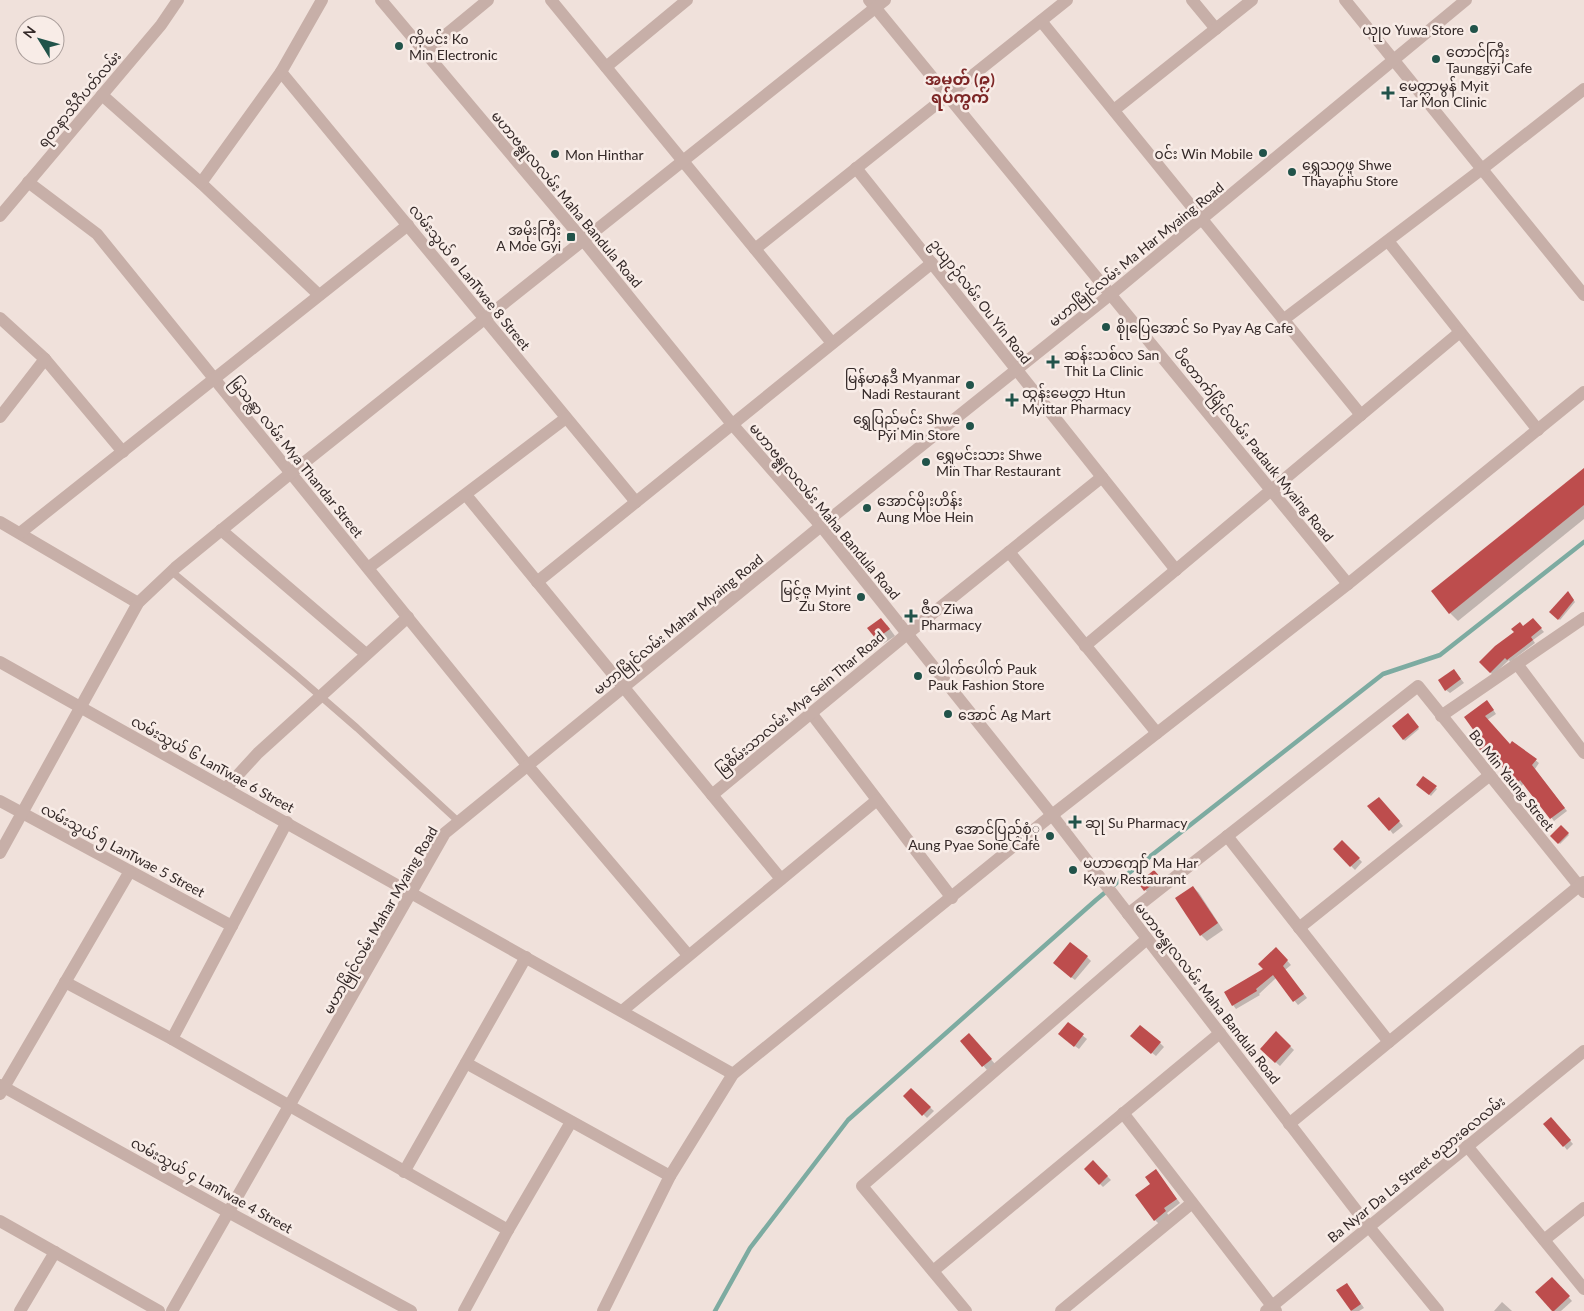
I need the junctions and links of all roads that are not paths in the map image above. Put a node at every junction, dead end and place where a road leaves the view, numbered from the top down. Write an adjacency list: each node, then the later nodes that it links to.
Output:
1 (178, 0): 20 (street, ရတနာသိဂီပတ်လမ်း)
2 (322, 0): 18 (street)
3 (381, 0): 15 (street, မဟာဗန္ဓုလလမ်း Maha Bandula Road)
4 (488, 0): 15 (street)
5 (551, 0): 17 (street)
6 (687, 0): 17 (street)
7 (1067, 0): 13 (street)
8 (1192, 0): 14 (street)
9 (1252, 0): 14 (street)
10 (1345, 0): 16 (street)
11 (1466, 0): 16 (street, မဟာမြိုင်လမ်း Ma Har Myaing Road)
12 (876, 3): 21 (street, ပိတောက်မြိုင်လမ်း Padauk Myaing Road); 23 (street)
13 (1041, 20): 21 (street); 22 (street)
14 (1216, 29): 22 (street)
15 (425, 52): 31 (street, မဟာဗန္ဓုလလမ်း Maha Bandula Road)
16 (1394, 59): 25 (street); 29 (street, မဟာမြိုင်လမ်း Ma Har Myaing Road)
17 (606, 67): 23 (street)
18 (281, 72): 27 (street); 30 (street, လမ်းသွယ် ၈ LanTwae 8 Street)
19 (1583, 92): 25 (street)
20 (102, 95): 26 (street, ရတနာသိဂီပတ်လမ်း); 27 (street)
21 (947, 95): 24 (street); 35 (street, ပိတောက်မြိုင်လမ်း Padauk Myaing Road)
22 (1114, 110): 29 (street)
23 (682, 160): 31 (street); 33 (street)
24 (856, 168): 33 (street); 34 (street, ဥယျာဉ်လမ်း Ou Yin Road)
25 (1482, 169): 32 (street); 37 (street)
26 (28, 182): 28 (street, ရတနာသိဂီပတ်လမ်း); 45 (street, မြသန္လာ လမ်း Mya Thandar Street)
27 (201, 183): 36 (street)
28 (0, 216)
29 (1202, 219): 35 (street, မဟာမြိုင်လမ်း Ma Har Myaing Road); 40 (street)
30 (408, 225): 36 (street); 39 (street, လမ်းသွယ် ၈ LanTwae 8 Street)
31 (583, 240): 39 (street); 50 (street, မဟာဗန္ဓုလလမ်း Maha Bandula Road)
32 (1388, 241): 40 (street); 41 (street)
33 (755, 249): 42 (street)
34 (932, 263): 42 (street); 44 (street, ဥယျာဉ်လမ်း Ou Yin Road)
35 (1111, 294): 44 (street, မဟာမြိုင်လမ်း Ma Har Myaing Road); 55 (street, ပိတောက်မြိုင်လမ်း Padauk Myaing Road)
36 (319, 295): 45 (street)
37 (1584, 295)
38 (0, 318): 43 (street)
39 (484, 319): 49 (street, လမ်းသွယ် ၈ LanTwae 8 Street); 53 (street)
40 (1283, 320): 47 (street)
41 (1460, 332): 47 (street); 51 (street)
42 (832, 343): 50 (street)
43 (45, 359): 48 (street); 52 (street)
44 (1016, 371): 54 (street, ဥယျာဉ်လမ်း Ou Yin Road); 59 (street, မဟာမြိုင်လမ်း Ma Har Myaing Road)
45 (214, 379): 52 (street); 53 (street, မြသန္လာ လမ်း Mya Thandar Street)
46 (1584, 392): 51 (street)
47 (1361, 415): 55 (street)
48 (0, 417)
49 (566, 418): 56 (street); 57 (street, လမ်းသွယ် ၈ LanTwae 8 Street)
50 (732, 424): 57 (street); 59 (street, မဟာဗန္ဓုလလမ်း Maha Bandula Road)
51 (1538, 430): 67 (street)
52 (123, 452): 61 (street)
53 (291, 473): 60 (street); 63 (street, မြသန္လာ လမ်း Mya Thandar Street)
54 (1102, 477): 62 (street); 64 (street, ဥယျာဉ်လမ်း Ou Yin Road)
55 (1271, 491): 64 (street); 67 (street, ပိတောက်မြိုင်လမ်း Padauk Myaing Road)
56 (466, 495): 63 (street); 66 (street)
57 (636, 502): 66 (street)
58 (0, 522): 61 (street)
59 (821, 526): 71 (street, မဟာဗန္ဓုလလမ်း Maha Bandula Road); 76 (street, မဟာမြိုင်လမ်း Mahar Myaing Road)
60 (221, 530): 65 (street); 73 (street)
61 (20, 533): 68 (street)
62 (1009, 552): 71 (street); 72 (street)
63 (368, 568): 69 (street, မြသန္လာ လမ်း Mya Thandar Street)
64 (1176, 570): 72 (street)
65 (171, 571): 68 (street); 77 (lane)
66 (537, 582): 76 (street)
67 (1348, 584): 81 (street)
68 (138, 603): 78 (street)
69 (408, 618): 73 (street); 83 (street, မြသန္လာ လမ်း Mya Thandar Street)
70 (1584, 618): 75 (street)
71 (907, 634): 79 (street, မြစိမ်းသာလမ်း Mya Sein Thar Road); 90 (street, မဟာဗန္ဓုလလမ်း Maha Bandula Road)
72 (1085, 646): 81 (street)
73 (366, 654): 77 (street)
74 (0, 662): 78 (street, လမ်းသွယ် ၆ LanTwae 6 Street)
75 (1517, 664): 80 (street); 82 (street)
76 (624, 688): 83 (street, မဟာမြိုင်လမ်း Mahar Myaing Road); 86 (street)
77 (321, 696): 85 (street); 92 (lane)
78 (81, 707): 85 (street, လမ်းသွယ် ၆ LanTwae 6 Street); 89 (street)
79 (811, 713): 86 (street, မြစိမ်းသာလမ်း Mya Sein Thar Road); 88 (street)
80 (1441, 716): 84 (street, Bo Min Yaung Street); 93 (street, Bo Min Yaung Street)
81 (1157, 733): 90 (street)
82 (1584, 753)
83 (528, 766): 92 (street, မဟာမြိုင်လမ်း Mahar Myaing Road); 104 (street, မြသန္လာ လမ်း Mya Thandar Street)
84 (1490, 775): 97 (street, Bo Min Yaung Street); 102 (street)
85 (226, 788): 91 (street, လမ်းသွယ် ၆ LanTwae 6 Street)
86 (712, 795): 96 (street)
87 (0, 800): 89 (street, လမ်းသွယ် ၅ LanTwae 5 Street)
88 (877, 800): 96 (street); 99 (street)
89 (22, 813): 94 (street); 95 (street, လမ်းသွယ် ၅ LanTwae 5 Street)
90 (1052, 815): 99 (street); 100 (street, မဟာဗန္ဓုလလမ်း Maha Bandula Road)
91 (287, 822): 98 (street, လမ်းသွယ် ၆ LanTwae 6 Street); 101 (street)
92 (459, 822): 98 (street, မဟာမြိုင်လမ်း Mahar Myaing Road)
93 (1227, 836): 100 (street); 102 (street)
94 (0, 853)
95 (130, 871): 101 (street, လမ်းသွယ် ၅ LanTwae 5 Street); 106 (street)
96 (781, 879): 104 (street)
97 (1582, 887): 110 (street)
98 (411, 892): 105 (street, လမ်းသွယ် ၆ LanTwae 6 Street); 115 (street, မဟာမြိုင်လမ်း Mahar Myaing Road)
99 (952, 898): 113 (street)
100 (1128, 914): 103 (street, မဟာဗန္ဓုလလမ်း Maha Bandula Road)
101 (232, 926): 109 (street)
102 (1299, 928): 110 (street)
103 (1147, 939): 108 (street, မဟာဗန္ဓုလလမ်း Maha Bandula Road); 130 (street)
104 (688, 955): 107 (street)
105 (526, 957): 107 (street, လမ်းသွယ် ၆ LanTwae 6 Street); 112 (street)
106 (65, 982): 109 (street); 114 (street)
107 (622, 1011): 113 (street, လမ်းသွယ် ၆ LanTwae 6 Street)
108 (1220, 1033): 116 (street); 118 (street, မဟာဗန္ဓုလလမ်း Maha Bandula Road)
109 (172, 1039): 115 (street)
110 (1389, 1042): 118 (street)
111 (1584, 1051): 119 (street, Ba Nyar Da La Street ဗညားဓလလမ်း)
112 (466, 1064): 117 (street); 120 (street)
113 (733, 1074): 121 (street)
114 (1, 1088): 124 (street, လမ်းသွယ် ၄ LanTwae 4 Street)
115 (289, 1106): 120 (street); 124 (street, မဟာမြိုင်လမ်း Mahar Myaing Road)
116 (1123, 1113): 122 (street); 130 (street)
117 (571, 1122): 121 (street); 127 (street)
118 (1289, 1124): 126 (street, မဟာဗန္ဓုလလမ်း Maha Bandula Road)
119 (1467, 1146): 126 (street, Ba Nyar Da La Street ဗညားဓလလမ်း); 128 (street)
120 (404, 1172): 127 (street)
121 (670, 1176): 138 (street)
122 (1192, 1204): 132 (street); 140 (street)
123 (1584, 1208): 128 (street)
124 (228, 1212): 135 (street, မဟာမြိုင်လမ်း Mahar Myaing Road); 136 (street, လမ်းသွယ် ၄ LanTwae 4 Street)
125 (0, 1221): 129 (street)
126 (1369, 1227): 132 (street, Ba Nyar Da La Street ဗညားဓလလမ်း); 141 (street, မဟာဗန္ဓုလလမ်း Maha Bandula Road)
127 (508, 1230): 137 (street)
128 (1544, 1240): 131 (street)
129 (55, 1252): 133 (street); 134 (street)
130 (933, 1271): 139 (street)
131 (1584, 1289)
132 (1271, 1309)
133 (20, 1311)
134 (159, 1311)
135 (172, 1311)
136 (411, 1311)
137 (464, 1311)
138 (603, 1311)
139 (966, 1311)
140 (1060, 1311)
141 (1438, 1311)

